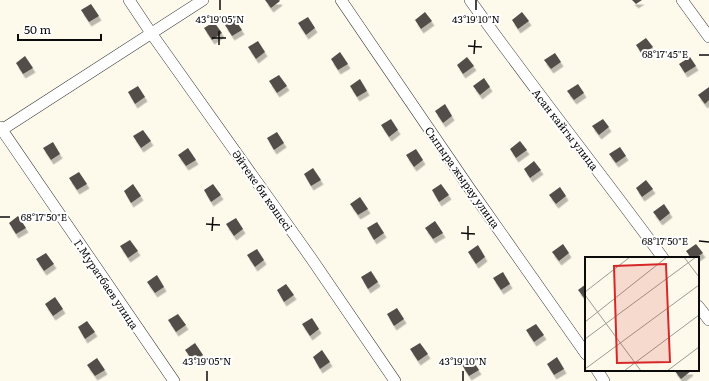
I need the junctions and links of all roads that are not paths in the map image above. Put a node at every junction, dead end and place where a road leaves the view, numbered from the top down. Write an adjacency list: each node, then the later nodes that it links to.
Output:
1 (129, 0): 6 (street, Әйтеке би көшесі)
2 (203, 0): 6 (street)
3 (341, 0): 12 (street, Сыпыра жырау улица)
4 (470, 0): 9 (street, Асан кайгы улица)
5 (682, 0): 7 (street)
6 (151, 33): 8 (street); 15 (street, Әйтеке би көшесі)
7 (709, 37)
8 (1, 129): 14 (street, Г.Муратбаев улица)
9 (661, 257)
10 (699, 307): 11 (street)
11 (709, 320)
12 (585, 353)
13 (598, 371): 16 (street)
14 (174, 381)
15 (395, 381)
16 (604, 381)

